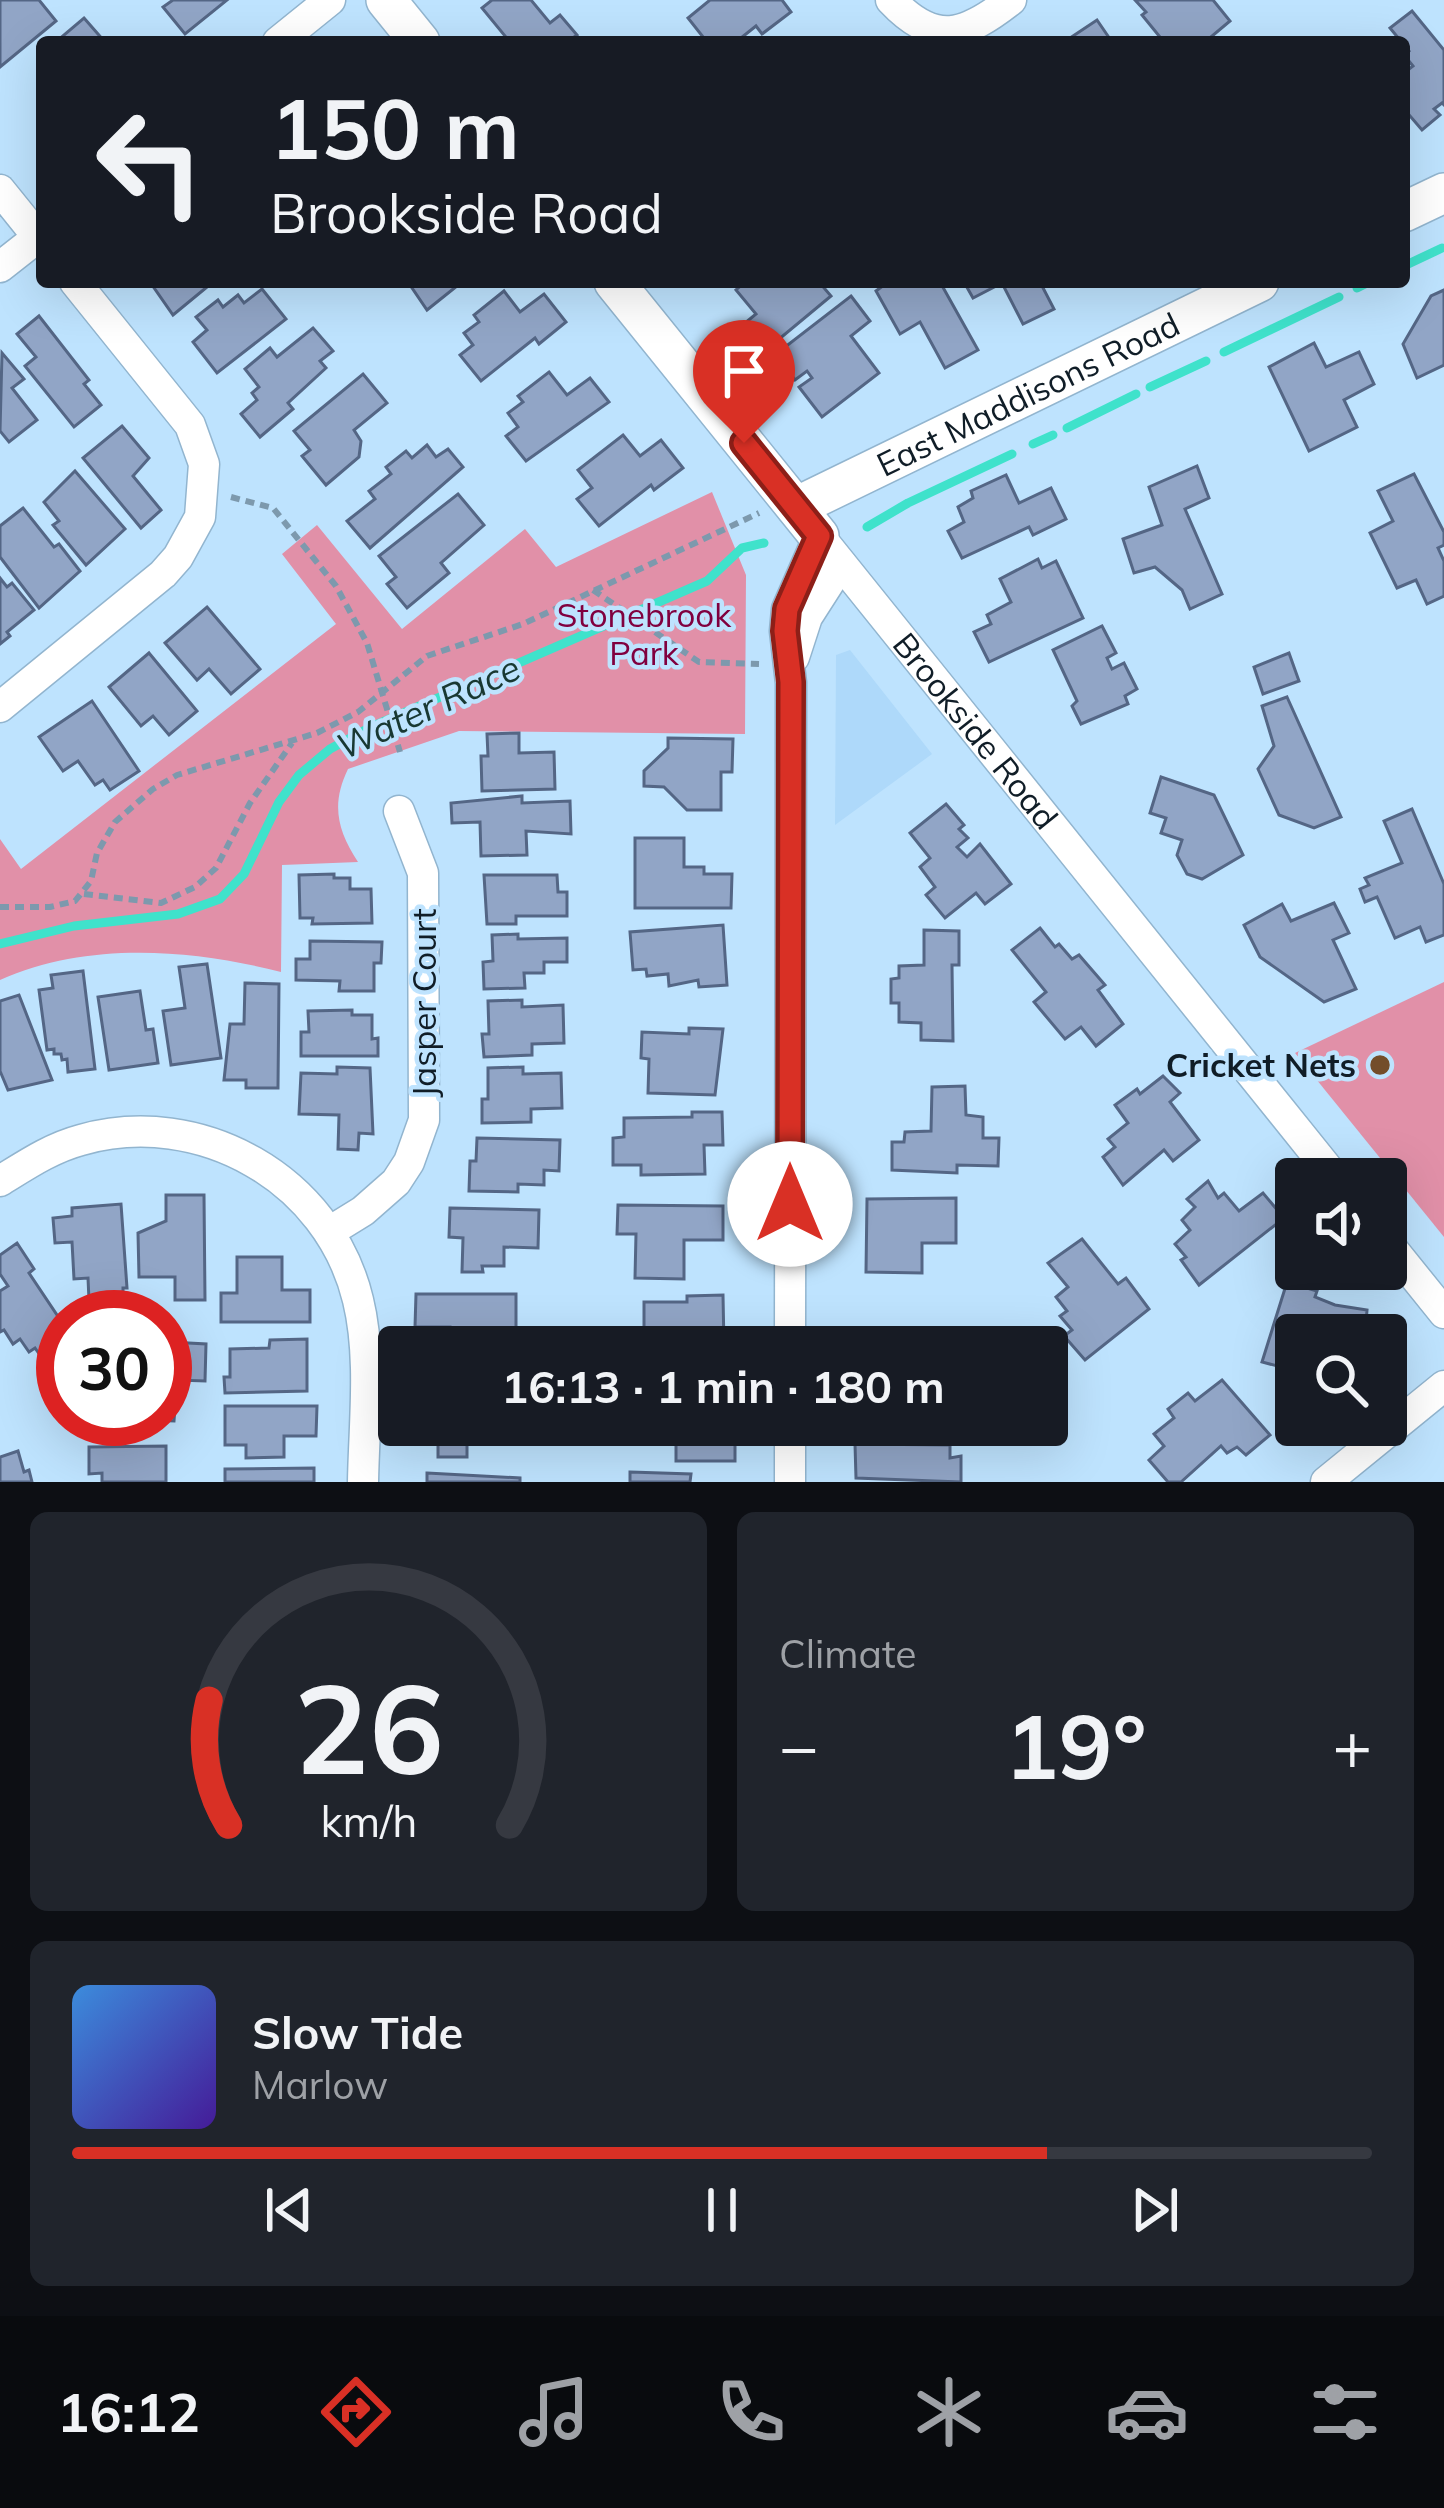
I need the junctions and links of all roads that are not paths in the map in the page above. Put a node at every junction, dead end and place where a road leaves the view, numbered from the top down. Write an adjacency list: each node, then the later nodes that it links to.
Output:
1 (330, 0): 5 (street)
2 (386, 0): 6 (street)
3 (891, 0): 4 (street)
4 (1011, 0)
5 (285, 36)
6 (415, 36)
7 (0, 190): 10 (street)
8 (1444, 193): 9 (street)
9 (1410, 209)
10 (36, 232)
11 (36, 242): 12 (street)
12 (0, 267)
13 (80, 288): 17 (street)
14 (619, 288): 16 (street, Brookside Road)
15 (1248, 288): 16 (street, East Maddisons Road)
16 (805, 530): 19 (street, Brookside Road); 24 (street)
17 (0, 706)
18 (399, 811): 21 (street, Jasper Court)
19 (1319, 1158)
20 (0, 1181): 21 (street)
21 (329, 1232): 27 (street)
22 (1407, 1267): 23 (street)
23 (1444, 1313)
24 (790, 1326)
25 (1444, 1386): 29 (street)
26 (790, 1446): 28 (street)
27 (363, 1482)
28 (790, 1482)
29 (1326, 1482)

